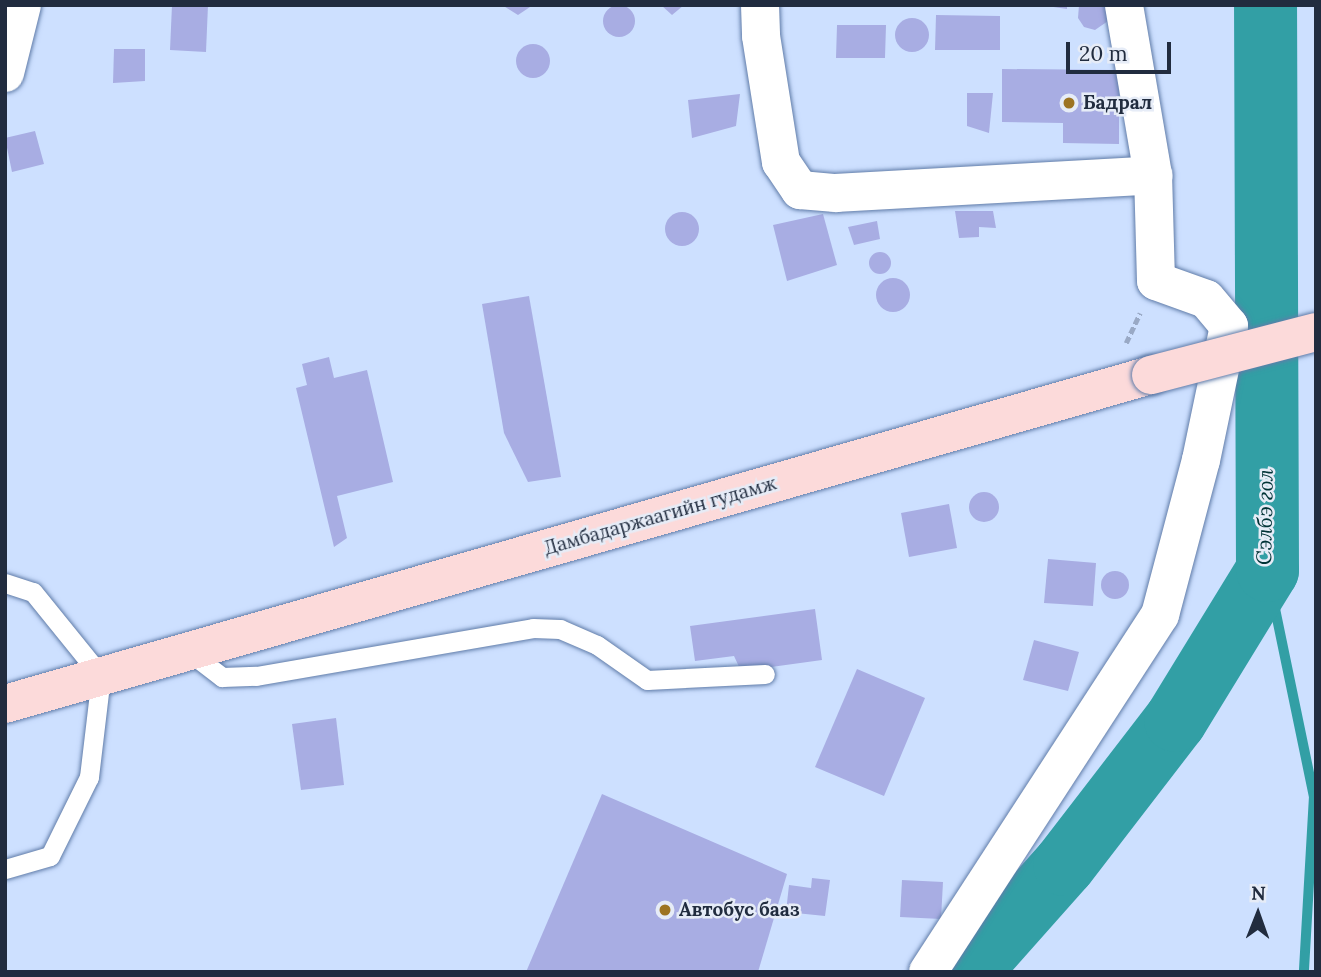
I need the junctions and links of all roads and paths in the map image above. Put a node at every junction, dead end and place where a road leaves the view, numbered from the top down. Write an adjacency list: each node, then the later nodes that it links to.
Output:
1 (760, 5): 5 (street)
2 (1124, 5): 5 (street)
3 (14, 25): 4 (street)
4 (5, 73)
5 (1153, 176): 13 (street)
6 (1316, 332): 8 (main road, Дамбадаржаагийн гудамж, bridge)
7 (5, 583): 10 (lane)
8 (188, 651): 9 (lane); 10 (main road, Дамбадаржаагийн гудамж)
9 (765, 674)
10 (101, 676): 11 (main road, Дамбадаржаагийн гудамж); 12 (lane)
11 (5, 704)
12 (5, 869)
13 (928, 972)

